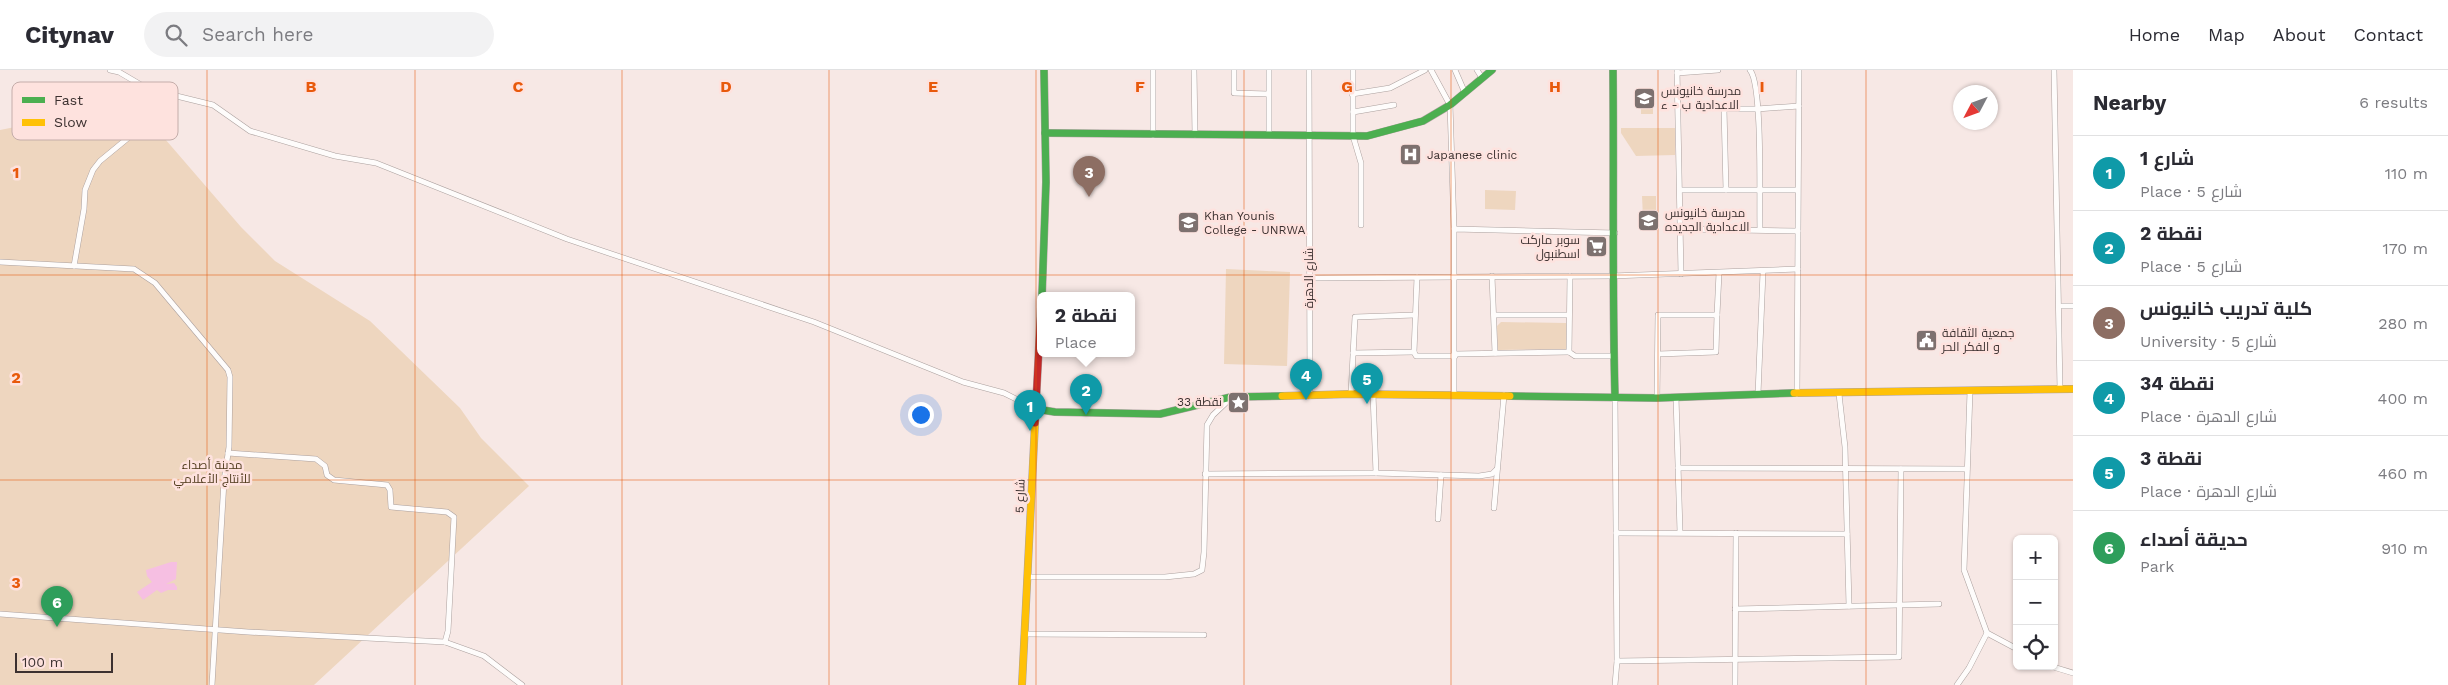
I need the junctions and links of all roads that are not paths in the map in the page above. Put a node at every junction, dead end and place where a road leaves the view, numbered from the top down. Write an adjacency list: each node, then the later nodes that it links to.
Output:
1 (110, 70): 21 (street)
2 (1044, 70): 31 (street)
3 (1153, 70): 32 (street)
4 (1194, 70): 33 (street)
5 (1234, 70): 23 (street)
6 (1269, 70): 23 (street)
7 (1309, 70): 35 (street, شارع الدهرة)
8 (1353, 70): 24 (street)
9 (1425, 70): 24 (street)
10 (1431, 70): 27 (street)
11 (1455, 70): 22 (street)
12 (1477, 70): 20 (street)
13 (1492, 70): 20 (street)
14 (1613, 70): 47 (street)
15 (1718, 70): 19 (street)
16 (1750, 70): 29 (street)
17 (1799, 70): 28 (street)
18 (2054, 70): 75 (street)
19 (1677, 71): 38 (street)
20 (1482, 78): 22 (street)
21 (136, 82)
22 (1466, 92): 27 (street)
23 (1268, 94): 34 (street)
24 (1352, 94): 30 (street)
25 (178, 96): 90 (street)
26 (1394, 106): 30 (street)
27 (1450, 106): 36 (street); 43 (street)
28 (1799, 106): 29 (street); 40 (street)
29 (1757, 109): 39 (street); 41 (street)
30 (1353, 112): 36 (street)
31 (1045, 133): 32 (street); 60 (street)
32 (1153, 135): 33 (street)
33 (1195, 135): 34 (street)
34 (1269, 135): 35 (street)
35 (1308, 136): 36 (street); 59 (street, شارع الدهرة)
36 (1353, 136): 42 (street)
37 (126, 140): 49 (street)
38 (1681, 190): 39 (street); 44 (street)
39 (1726, 190): 41 (street)
40 (1796, 190): 41 (street); 46 (street)
41 (1758, 192): 45 (street)
42 (1361, 225)
43 (1454, 229): 47 (street); 58 (street)
44 (1682, 229): 45 (street); 53 (street)
45 (1760, 229): 46 (street)
46 (1798, 231): 50 (street)
47 (1615, 232): 56 (street)
48 (0, 262): 49 (street)
49 (74, 266): 91 (street)
50 (1798, 269): 51 (street); 82 (street)
51 (1762, 272): 52 (street); 81 (street)
52 (1719, 273): 53 (street); 66 (street)
53 (1681, 274): 56 (street)
54 (1492, 276): 55 (street); 58 (street); 64 (street)
55 (1570, 276): 56 (street); 65 (street)
56 (1612, 276): 73 (street)
57 (1417, 277): 58 (street); 59 (street); 63 (street)
58 (1454, 277): 72 (street)
59 (1309, 278): 85 (street, شارع الدهرة)
60 (1042, 292)
61 (2062, 306): 62 (street)
62 (2073, 306)
63 (1415, 315): 67 (street); 69 (street)
64 (1494, 315): 65 (street); 70 (street)
65 (1569, 315): 68 (street)
66 (1717, 315): 71 (street); 71 (street)
67 (1414, 352): 69 (street); 72 (street)
68 (1569, 352): 70 (street); 73 (street)
69 (1353, 353): 78 (street)
70 (1495, 354): 72 (street)
71 (1658, 354): 89 (street)
72 (1455, 355): 80 (street)
73 (1613, 356): 87 (street)
74 (1039, 357): 90 (street, شارع 5)
75 (2060, 388): 76 (street); 77 (street)
76 (2073, 389)
77 (1970, 391): 83 (street); 96 (street)
78 (1351, 394): 79 (street); 85 (street)
79 (1373, 394): 80 (street); 97 (street)
80 (1454, 394): 84 (street)
81 (1758, 394): 82 (street); 88 (street)
82 (1797, 394): 83 (street)
83 (1839, 394): 93 (street)
84 (1504, 395): 87 (street); 95 (street)
85 (1310, 396): 86 (street)
86 (1231, 397): 90 (street); 98 (street)
87 (1615, 397): 89 (street); 104 (street)
88 (1676, 397): 89 (street); 92 (street)
89 (1657, 398)
90 (1036, 409): 106 (street, شارع 5)
91 (228, 453): 112 (street); 116 (street)
92 (1678, 468): 93 (street); 102 (street)
93 (1845, 468): 94 (street); 105 (street)
94 (1901, 468): 96 (street); 108 (street)
95 (1497, 469): 99 (street); 100 (street)
96 (1967, 469): 113 (street)
97 (1376, 473): 98 (street); 99 (street)
98 (1205, 474): 106 (street)
99 (1441, 476): 101 (street)
100 (1494, 508)
101 (1438, 519)
102 (1680, 532)
103 (1736, 532): 104 (street); 105 (street); 110 (street)
104 (1616, 533): 119 (street)
105 (1847, 534): 109 (street)
106 (1027, 577): 114 (street, شارع 5)
107 (1939, 604): 108 (street)
108 (1900, 605): 109 (street); 118 (street)
109 (1849, 606): 110 (street)
110 (1735, 609): 118 (street)
111 (0, 614): 112 (street)
112 (215, 628): 116 (street); 122 (street)
113 (1987, 633): 117 (street); 127 (street)
114 (1024, 634): 115 (street); 124 (street, شارع 5)
115 (1204, 635)
116 (445, 642): 123 (street)
117 (2013, 647)
118 (1735, 660): 119 (street); 126 (street)
119 (1617, 661): 125 (street)
120 (2058, 668): 121 (street)
121 (2073, 673)
122 (212, 685)
123 (522, 685)
124 (1022, 685)
125 (1615, 685)
126 (1735, 685)
127 (1957, 685)

